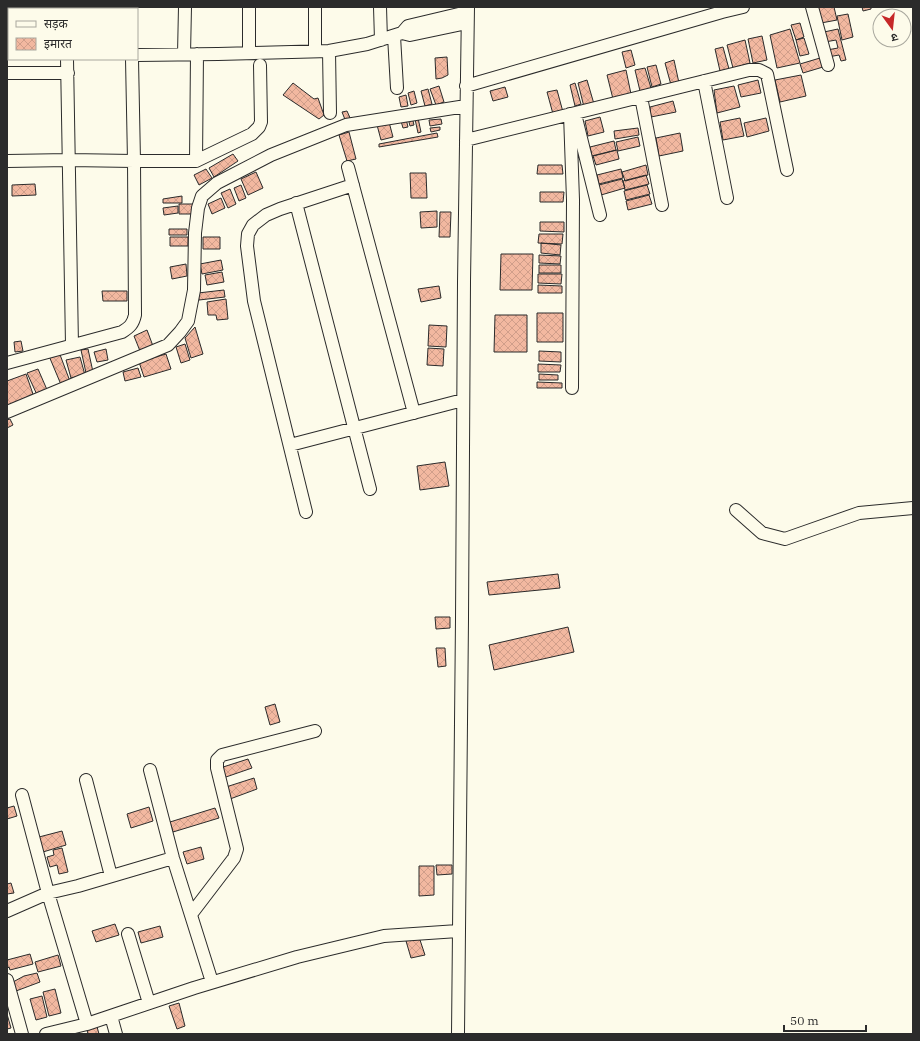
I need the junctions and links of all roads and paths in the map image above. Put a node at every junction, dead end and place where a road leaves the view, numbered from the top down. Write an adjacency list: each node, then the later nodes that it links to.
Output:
1 (185, 7): 13 (street)
2 (249, 7): 12 (street)
3 (315, 7): 10 (street)
4 (380, 7): 9 (street)
5 (743, 7): 22 (street)
6 (812, 7): 18 (street)
7 (467, 14): 8 (street); 22 (street)
8 (398, 35): 9 (street); 23 (street)
9 (381, 40): 11 (street)
10 (316, 51): 11 (street); 12 (street)
11 (329, 51): 26 (street)
12 (249, 53): 13 (street)
13 (190, 54): 14 (street); 32 (street)
14 (138, 55)
15 (68, 60): 20 (street)
16 (132, 60): 31 (street)
17 (260, 65): 32 (street)
18 (828, 65)
19 (7, 73): 20 (street)
20 (68, 73): 29 (street)
21 (704, 81): 24 (street); 34 (street); 36 (street)
22 (466, 86): 25 (street)
23 (397, 88)
24 (641, 97): 27 (street); 38 (street)
25 (466, 106): 28 (street); 44 (street)
26 (330, 113)
27 (572, 113): 28 (street); 39 (street); 42 (street)
28 (466, 140): 43 (street)
29 (69, 160): 30 (street); 31 (street); 40 (street)
30 (7, 161)
31 (134, 161): 32 (street); 40 (street)
32 (196, 161)
33 (348, 167): 35 (street)
34 (787, 170)
35 (353, 185): 37 (street); 45 (street)
36 (727, 198)
37 (296, 204): 46 (street); 47 (street)
38 (662, 205)
39 (600, 215)
40 (72, 345): 41 (street)
41 (7, 363)
42 (572, 388)
43 (463, 400): 45 (street); 61 (street)
44 (7, 412)
45 (414, 413): 46 (street)
46 (354, 428): 47 (street); 48 (street)
47 (290, 445): 51 (street)
48 (370, 489)
49 (913, 508): 50 (street)
50 (736, 510)
51 (306, 512)
52 (315, 731): 60 (street)
53 (150, 770): 56 (street)
54 (86, 780): 57 (street)
55 (22, 795): 58 (street)
56 (173, 858): 57 (street); 60 (street)
57 (111, 876): 58 (street)
58 (48, 893): 59 (street); 67 (street)
59 (7, 911)
60 (192, 913): 64 (street)
61 (458, 931): 64 (street); 71 (street)
62 (128, 934): 65 (street)
63 (7, 980): 68 (street)
64 (212, 982): 65 (street)
65 (149, 1003): 66 (street)
66 (111, 1016): 67 (street); 70 (street)
67 (87, 1024): 69 (street)
68 (22, 1034)
69 (46, 1034)
70 (116, 1034)
71 (458, 1034)

